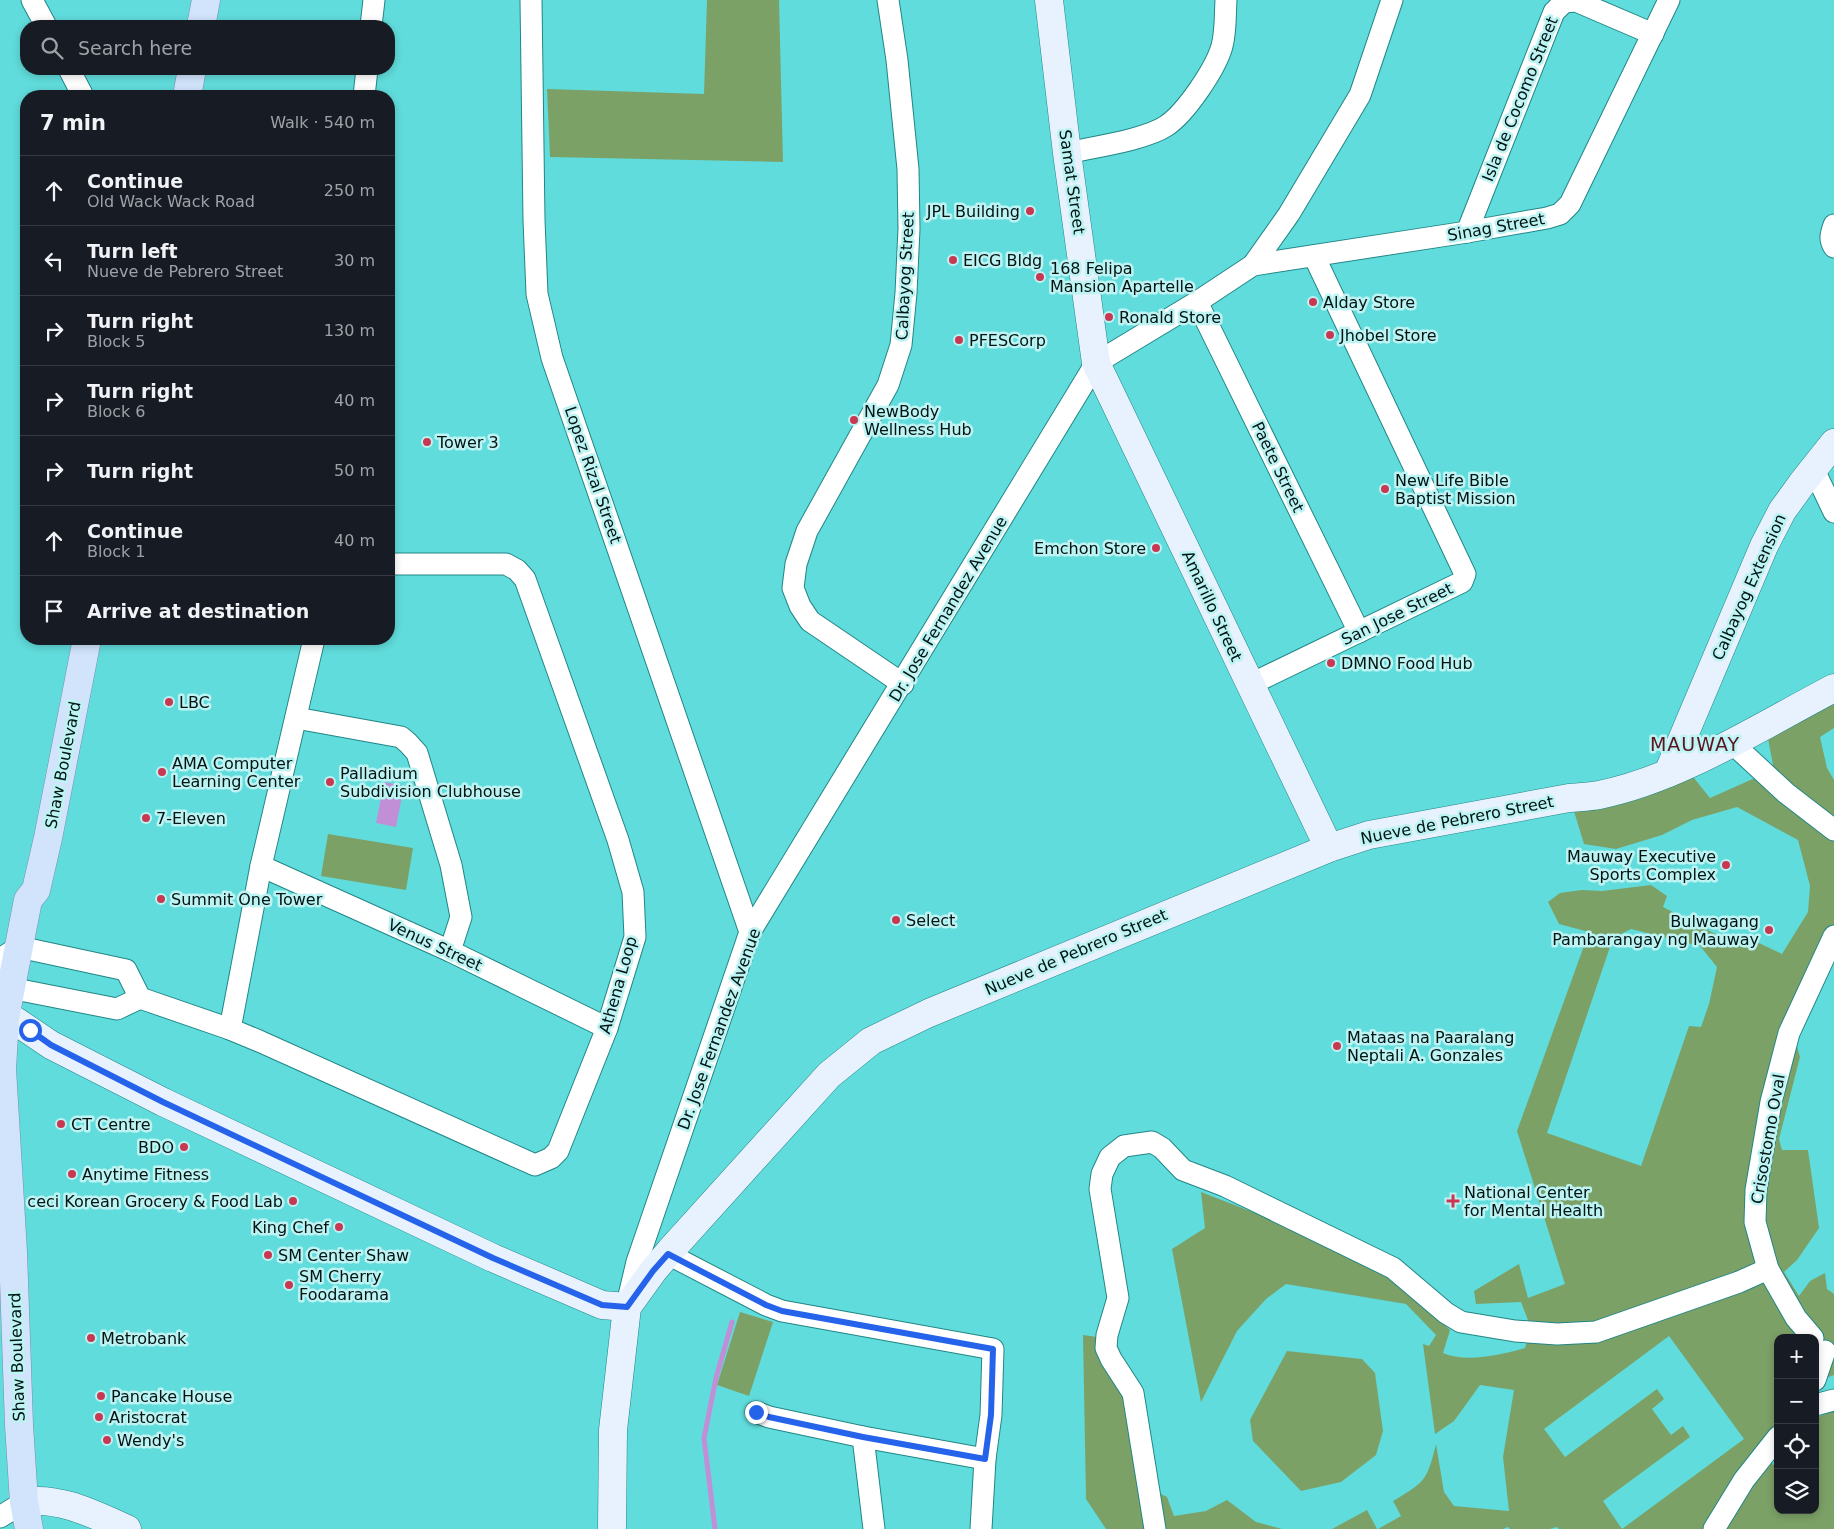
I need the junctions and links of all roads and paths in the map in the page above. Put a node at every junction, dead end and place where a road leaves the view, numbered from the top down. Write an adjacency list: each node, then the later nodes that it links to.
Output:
1 (32, 0): 10 (street)
2 (206, 0): 11 (main road)
3 (374, 0): 12 (street)
4 (531, 0): 46 (street, Lopez Rizal Street)
5 (888, 0): 35 (street, Calbayog Street)
6 (1049, 0): 20 (main road, Samat Street)
7 (1226, 0): 20 (street)
8 (1392, 0): 25 (street, Dr. Jose Fernandez Avenue)
9 (1669, 0): 13 (street, Sinag Street)
10 (43, 20)
11 (201, 20)
12 (372, 20)
13 (1653, 34): 22 (street, Sinag Street); 22 (street, Isla de Cocomo Street)
14 (72, 75): 17 (street)
15 (191, 75): 18 (main road)
16 (366, 75): 19 (street)
17 (80, 90)
18 (188, 90)
19 (365, 90)
20 (1067, 153): 27 (main road, Samat Street)
21 (1834, 225): 23 (street)
22 (1467, 232): 24 (street, Sinag Street)
23 (1834, 247)
24 (1314, 256): 25 (street, Sinag Street); 32 (street, San Jose Street)
25 (1252, 265): 26 (street, Dr. Jose Fernandez Avenue)
26 (1197, 302): 27 (street, Dr. Jose Fernandez Avenue); 32 (street, Paete Street)
27 (1096, 363): 35 (street, Dr. Jose Fernandez Avenue); 36 (main road, Amarillo Street)
28 (1834, 443): 29 (main road, Calbayog Extension)
29 (1813, 468): 30 (street); 38 (main road, Calbayog Extension)
30 (1834, 512)
31 (395, 564): 53 (street, Athena Loop)
32 (1359, 632): 36 (street, San Jose Street)
33 (86, 645): 49 (main road, Shaw Boulevard)
34 (313, 645): 39 (street)
35 (903, 684): 46 (street, Dr. Jose Fernandez Avenue)
36 (1249, 685): 44 (main road, Amarillo Street)
37 (1834, 688): 40 (main road, Nueve de Pebrero Street)
38 (1693, 714): 40 (main road); 41 (main road, Calbayog Extension)
39 (296, 718): 45 (street); 48 (street)
40 (1731, 743): 41 (main road, Nueve de Pebrero Street); 42 (street); 43 (street)
41 (1668, 773): 44 (main road, Nueve de Pebrero Street)
42 (1834, 818)
43 (1834, 830)
44 (1329, 848): 55 (main road, Nueve de Pebrero Street)
45 (260, 866): 48 (street, Venus Street); 54 (street)
46 (750, 932): 57 (street, Dr. Jose Fernandez Avenue)
47 (1834, 936): 56 (street, Crisostomo Oval)
48 (450, 951): 53 (street, Venus Street)
49 (16, 952): 50 (main road, Shaw Boulevard); 51 (street)
50 (10, 985): 51 (street); 52 (main road, Shaw Boulevard)
51 (140, 998): 54 (street, Athena Loop)
52 (6, 1019): 57 (main road); 66 (main road, Shaw Boulevard)
53 (607, 1028): 54 (street, Athena Loop)
54 (230, 1029)
55 (668, 1254): 57 (main road, Nueve de Pebrero Street); 65 (street)
56 (1768, 1270): 58 (street, Crisostomo Oval); 74 (street)
57 (627, 1307): 71 (main road, Nueve de Pebrero Street)
58 (1822, 1347): 59 (street, Crisostomo Oval)
59 (1815, 1379)
60 (1834, 1400): 61 (street)
61 (1819, 1404)
62 (756, 1412): 63 (street)
63 (863, 1437): 65 (street); 72 (street)
64 (1774, 1442): 75 (street)
65 (985, 1459): 73 (street)
66 (30, 1501): 67 (street); 68 (main road, Shaw Boulevard); 69 (main road, Shaw Boulevard); 70 (main road)
67 (0, 1517)
68 (29, 1529)
69 (39, 1529)
70 (127, 1529)
71 (612, 1529)
72 (874, 1529)
73 (981, 1529)
74 (1155, 1529)
75 (1714, 1529)

